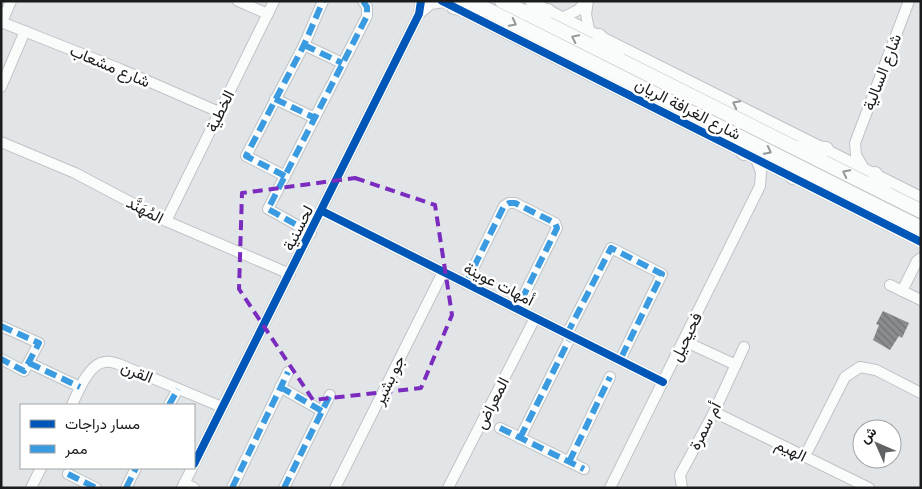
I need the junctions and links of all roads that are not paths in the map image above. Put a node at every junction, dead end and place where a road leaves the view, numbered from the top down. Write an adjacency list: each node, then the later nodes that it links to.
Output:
1 (10, 1): 18 (street)
2 (238, 1): 15 (street)
3 (274, 1): 15 (street, الخطية)
4 (323, 1): 21 (street)
5 (363, 1): 23 (street)
6 (421, 1): 16 (street, لحسنية)
7 (470, 1): 13 (main road, شارع الغرافة الريان)
8 (502, 1): 12 (main road, شارع الغرافة الريان)
9 (587, 1): 17 (street); 20 (street)
10 (909, 1): 30 (street, شارع السالية)
11 (447, 3): 13 (main road); 16 (street); 33 (street, شارع الغرافة الريان)
12 (527, 7): 14 (main road); 22 (main road, شارع الغرافة الريان, one-way to 12)
13 (488, 10): 28 (main road, شارع الغرافة الريان, one-way to 28)
14 (548, 11): 17 (street, شارع الغرافة الريان)
15 (268, 14): 26 (street, الخطية)
16 (420, 14): 41 (street, لحسنية)
17 (564, 17): 20 (street, شارع الغرافة الريان)
18 (1, 22): 19 (street, شارع مشعاب)
19 (25, 31): 24 (street); 26 (street, شارع مشعاب)
20 (594, 33): 22 (main road); 32 (street, شارع الغرافة الريان, one-way to 20)
21 (304, 44): 23 (street); 25 (street)
22 (622, 61): 31 (main road, شارع الغرافة الريان)
23 (342, 63): 27 (street)
24 (1, 87)
25 (275, 99): 27 (street); 36 (street)
26 (219, 112): 43 (street, الخطية)
27 (314, 118): 36 (street)
28 (723, 129): 33 (main road); 37 (main road, شارع الغرافة الريان, one-way to 37)
29 (1, 142): 43 (street, المُهَنَّد)
30 (856, 143): 32 (street); 34 (street)
31 (793, 147): 32 (main road); 39 (main road, شارع الغرافة الريان, one-way to 31)
32 (831, 152): 34 (street, شارع الغرافة الريان)
33 (750, 156): 35 (street, شارع الغرافة الريان); 38 (street)
34 (869, 171): 39 (main road); 40 (street, شارع الغرافة الريان)
35 (789, 175): 37 (main road); 38 (street); 45 (street, شارع الغرافة الريان)
36 (285, 176): 44 (street)
37 (825, 180): 45 (main road, شارع الغرافة الريان)
38 (760, 186): 57 (street, فحيحيل)
39 (886, 194): 42 (main road, شارع الغرافة الريان)
40 (921, 197)
41 (322, 211): 44 (street, لحسنية); 47 (street, أمهات عوينة)
42 (921, 211)
43 (166, 221): 48 (street, المُهَنَّد)
44 (310, 233): 48 (street, لحسنية)
45 (918, 235): 46 (street)
46 (919, 260): 51 (street)
47 (443, 272): 49 (street, أمهات عوينة); 92 (street, جو بشير)
48 (290, 274): 73 (street, لحسنية)
49 (466, 283): 53 (street, أمهات عوينة); 53 (street)
50 (890, 285): 51 (street)
51 (902, 290): 52 (street)
52 (921, 300)
53 (517, 309): 54 (street, أمهات عوينة)
54 (535, 318): 56 (street, أمهات عوينة); 93 (street, المعراض)
55 (1, 326): 61 (street)
56 (569, 335): 60 (street, أمهات عوينة); 60 (street); 77 (street)
57 (684, 341): 62 (street); 65 (street, فحيحيل)
58 (744, 347): 62 (street, أم سمرة)
59 (1, 359): 61 (street)
60 (620, 360): 65 (street, أمهات عوينة)
61 (29, 363): 66 (street)
62 (736, 365): 75 (street, أم سمرة)
63 (288, 372): 67 (street)
64 (610, 377): 80 (street)
65 (663, 382): 94 (street, فحيحيل)
66 (80, 388): 68 (street, القرن); 71 (street, القرن)
67 (280, 388): 74 (street); 90 (street)
68 (178, 389): 72 (street); 73 (street, القرن)
69 (921, 393): 78 (street)
70 (330, 395): 74 (street)
71 (72, 404)
72 (170, 404)
73 (222, 407): 79 (street, لحسنية)
74 (322, 411): 91 (street)
75 (714, 412): 78 (street, الهيم); 95 (street, أم سمرة)
76 (500, 428): 77 (street)
77 (520, 438): 80 (street)
78 (805, 456): 96 (street, الهيم)
79 (195, 462)
80 (569, 462): 84 (street)
81 (40, 469): 87 (street)
82 (136, 469): 89 (street)
83 (192, 469): 86 (street, لحسنية)
84 (584, 469)
85 (68, 474): 88 (street)
86 (187, 486)
87 (31, 488)
88 (96, 488)
89 (126, 488)
90 (232, 488)
91 (284, 488)
92 (335, 488)
93 (448, 488)
94 (610, 488)
95 (682, 488)
96 (869, 488)

